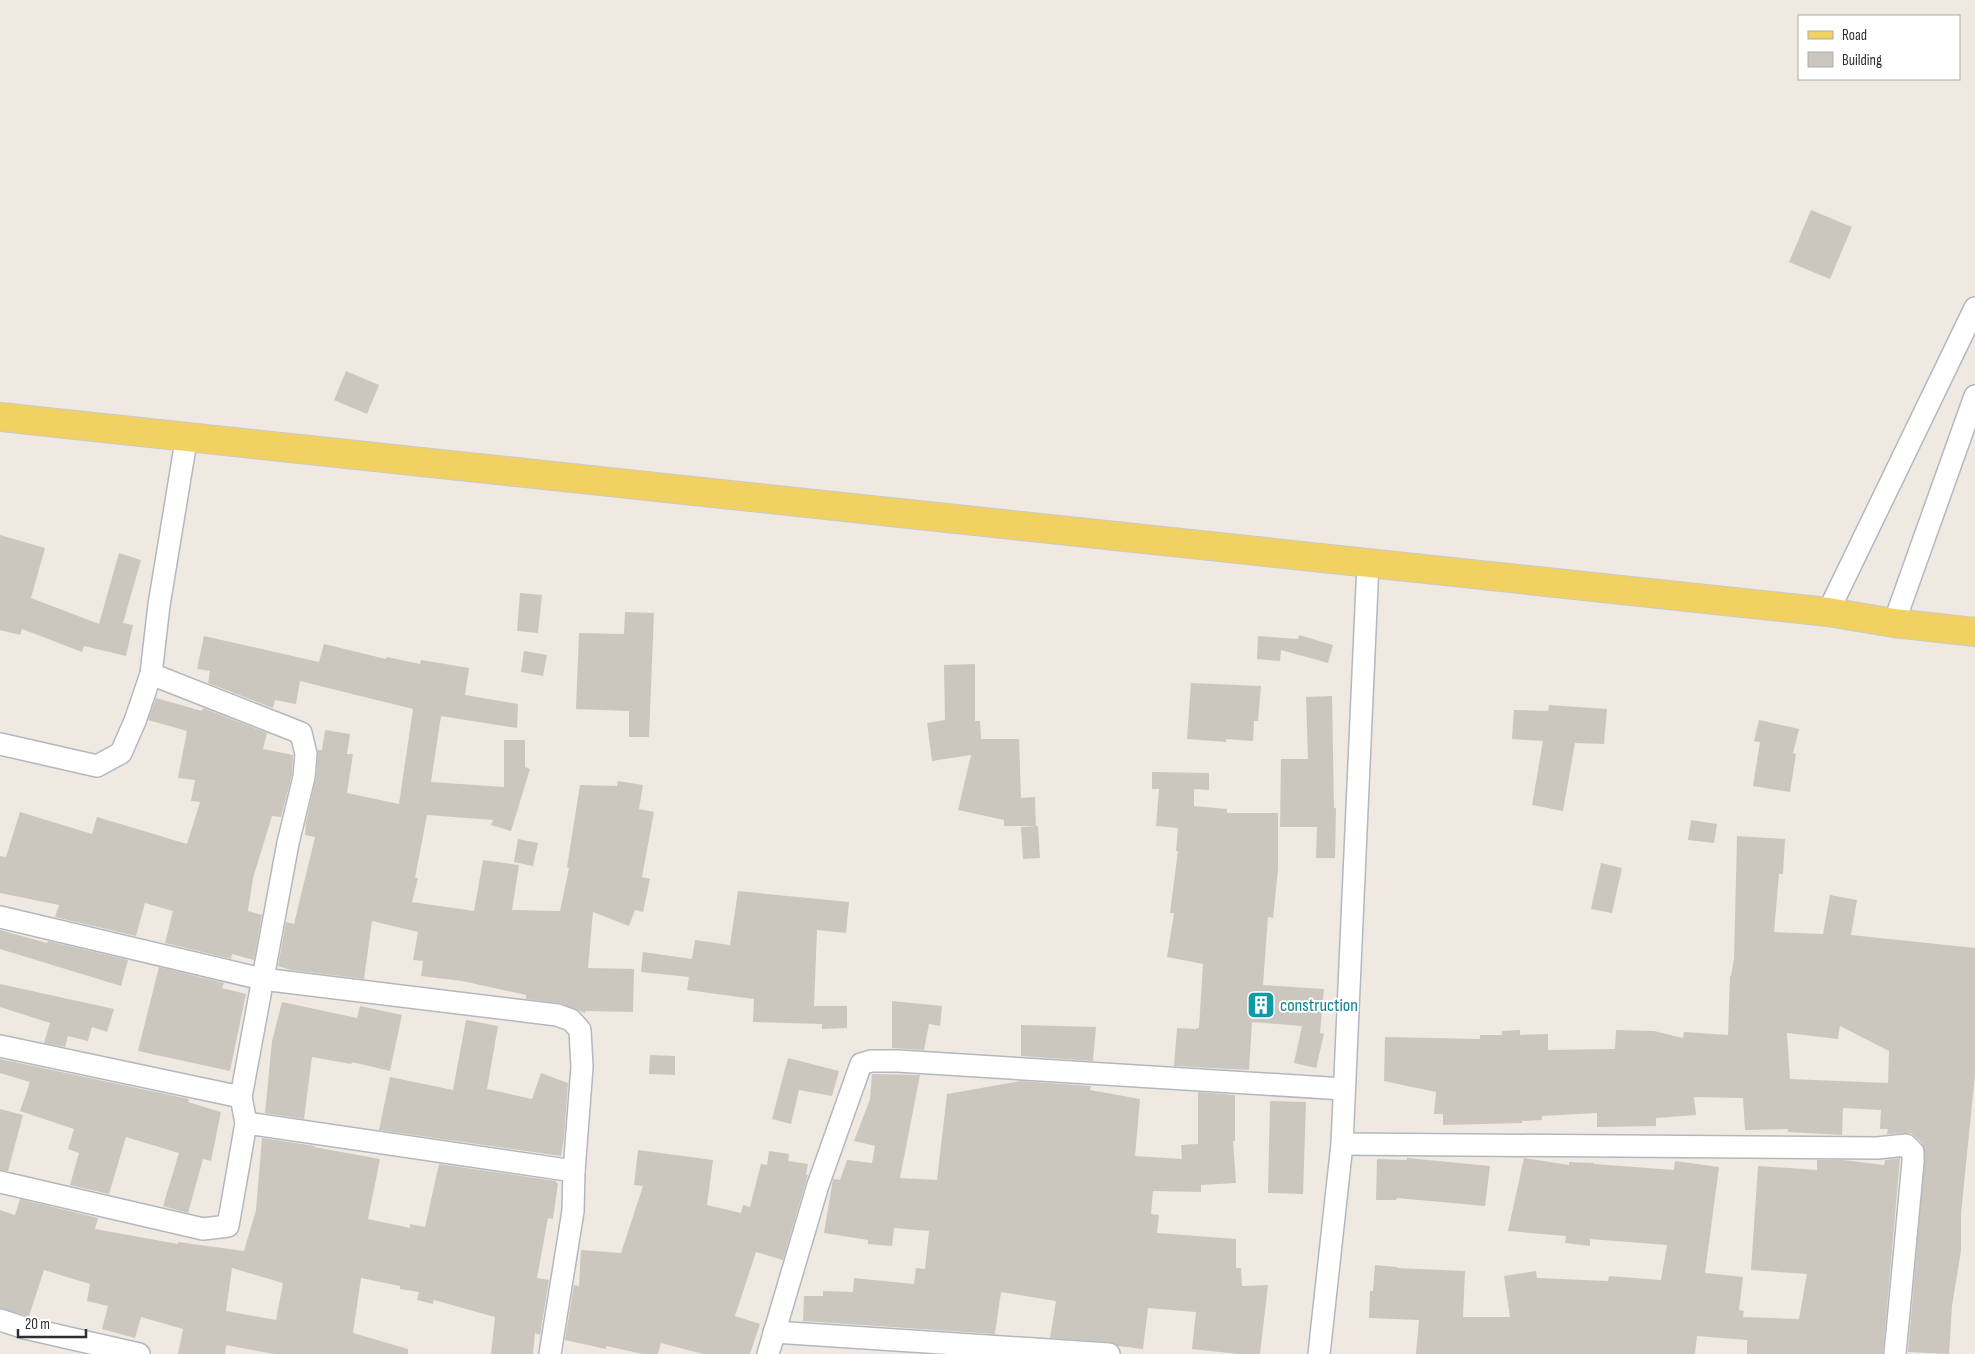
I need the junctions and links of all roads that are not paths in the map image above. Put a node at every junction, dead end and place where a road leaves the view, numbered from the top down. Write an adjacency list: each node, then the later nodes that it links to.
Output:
1 (1975, 308): 6 (street)
2 (1975, 396): 7 (street)
3 (0, 416): 4 (main road)
4 (187, 436): 5 (main road); 9 (street)
5 (1368, 564): 6 (main road); 14 (street)
6 (1828, 612): 7 (main road)
7 (1894, 623): 8 (main road)
8 (1975, 632)
9 (151, 674): 10 (street); 12 (street)
10 (0, 744)
11 (0, 917): 12 (street)
12 (262, 979): 15 (street); 18 (street)
13 (0, 1046): 15 (street)
14 (1344, 1089): 17 (street); 21 (street)
15 (240, 1097): 16 (street)
16 (246, 1123): 18 (street); 19 (street)
17 (1342, 1144): 27 (street); 28 (street)
18 (574, 1171): 24 (street)
19 (0, 1182)
20 (0, 1320): 23 (street)
21 (774, 1332): 22 (street); 25 (street)
22 (1060, 1352): 26 (street)
23 (139, 1354)
24 (550, 1354)
25 (768, 1354)
26 (1110, 1354)
27 (1319, 1354)
28 (1895, 1354)

